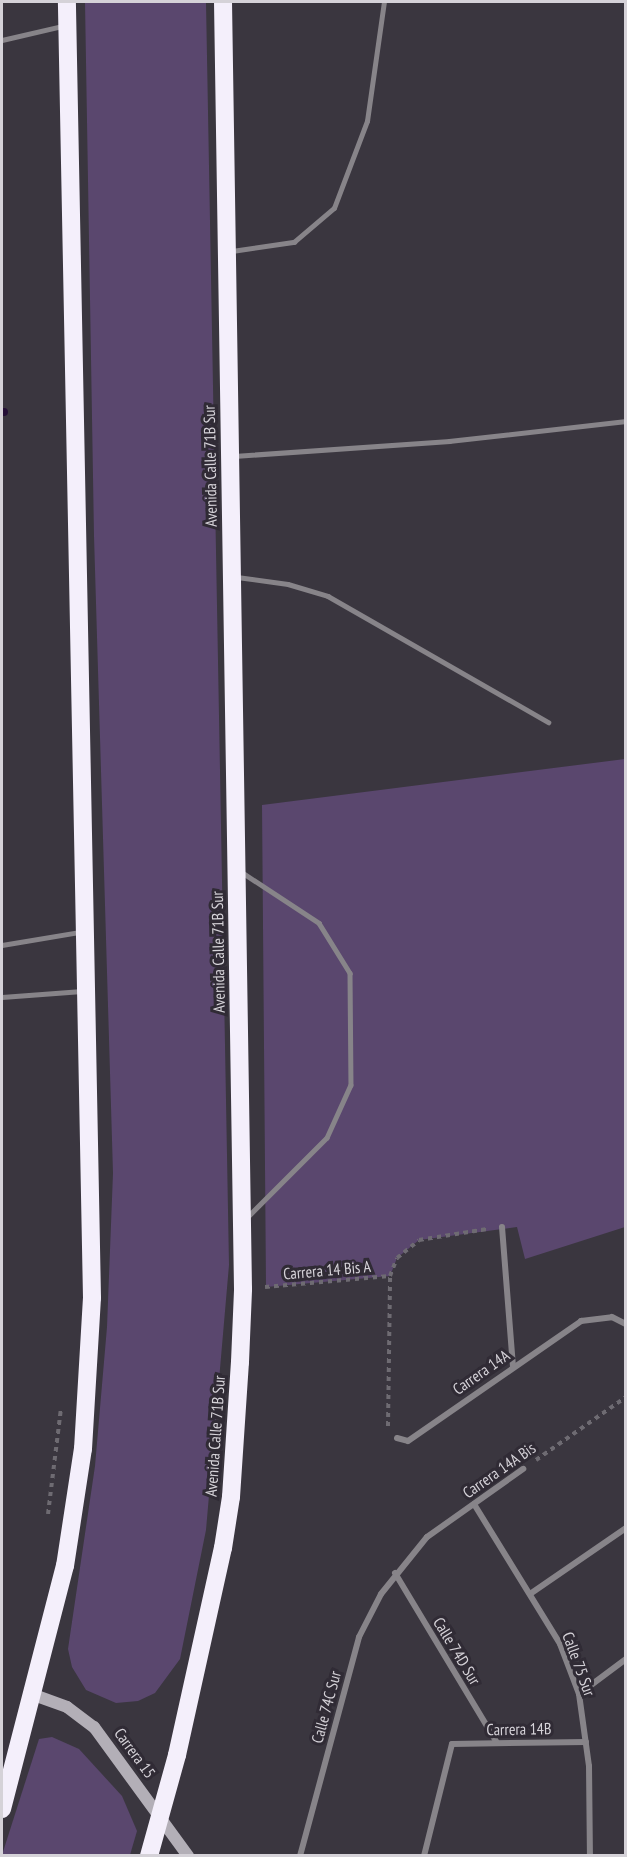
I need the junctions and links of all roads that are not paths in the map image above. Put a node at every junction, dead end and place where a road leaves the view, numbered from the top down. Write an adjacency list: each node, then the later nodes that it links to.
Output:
1 (67, 2): 4 (highway)
2 (223, 2): 6 (highway, Avenida Calle 71B Sur)
3 (384, 2): 6 (lane)
4 (68, 25): 5 (lane); 12 (highway)
5 (2, 40)
6 (226, 252): 8 (highway, Avenida Calle 71B Sur)
7 (626, 421): 8 (lane)
8 (230, 456): 9 (highway, Avenida Calle 71B Sur)
9 (231, 576): 10 (lane); 11 (highway, Avenida Calle 71B Sur)
10 (548, 722)
11 (236, 868): 16 (highway, Avenida Calle 71B Sur); 16 (lane)
12 (86, 932): 13 (lane); 14 (highway)
13 (2, 945)
14 (87, 991): 15 (lane); 28 (highway)
15 (2, 997)
16 (241, 1223): 32 (highway, Avenida Calle 71B Sur)
17 (502, 1227): 19 (street)
18 (626, 1324): 19 (street, Carrera 14A)
19 (513, 1365): 20 (street, Carrera 14A)
20 (397, 1438)
21 (523, 1469): 22 (street, Carrera 14A Bis)
22 (474, 1504): 24 (street, Carrera 14A Bis); 25 (street, Calle 75 Sur)
23 (626, 1528): 25 (street)
24 (395, 1573): 30 (street, Calle 74D Sur); 35 (street, Calle 74C Sur)
25 (530, 1594): 27 (street, Calle 75 Sur)
26 (626, 1659): 27 (street)
27 (579, 1694): 29 (street, Calle 75 Sur)
28 (34, 1695): 31 (highway); 32 (street, Carrera 15)
29 (586, 1742): 30 (street, Carrera 14B); 37 (street, Calle 75 Sur)
30 (497, 1743): 36 (street, Carrera 14B)
31 (2, 1809)
32 (161, 1819): 33 (highway, Avenida Calle 71B Sur); 34 (street, Carrera 15)
33 (149, 1856)
34 (188, 1856)
35 (300, 1856)
36 (424, 1856)
37 (590, 1856)

